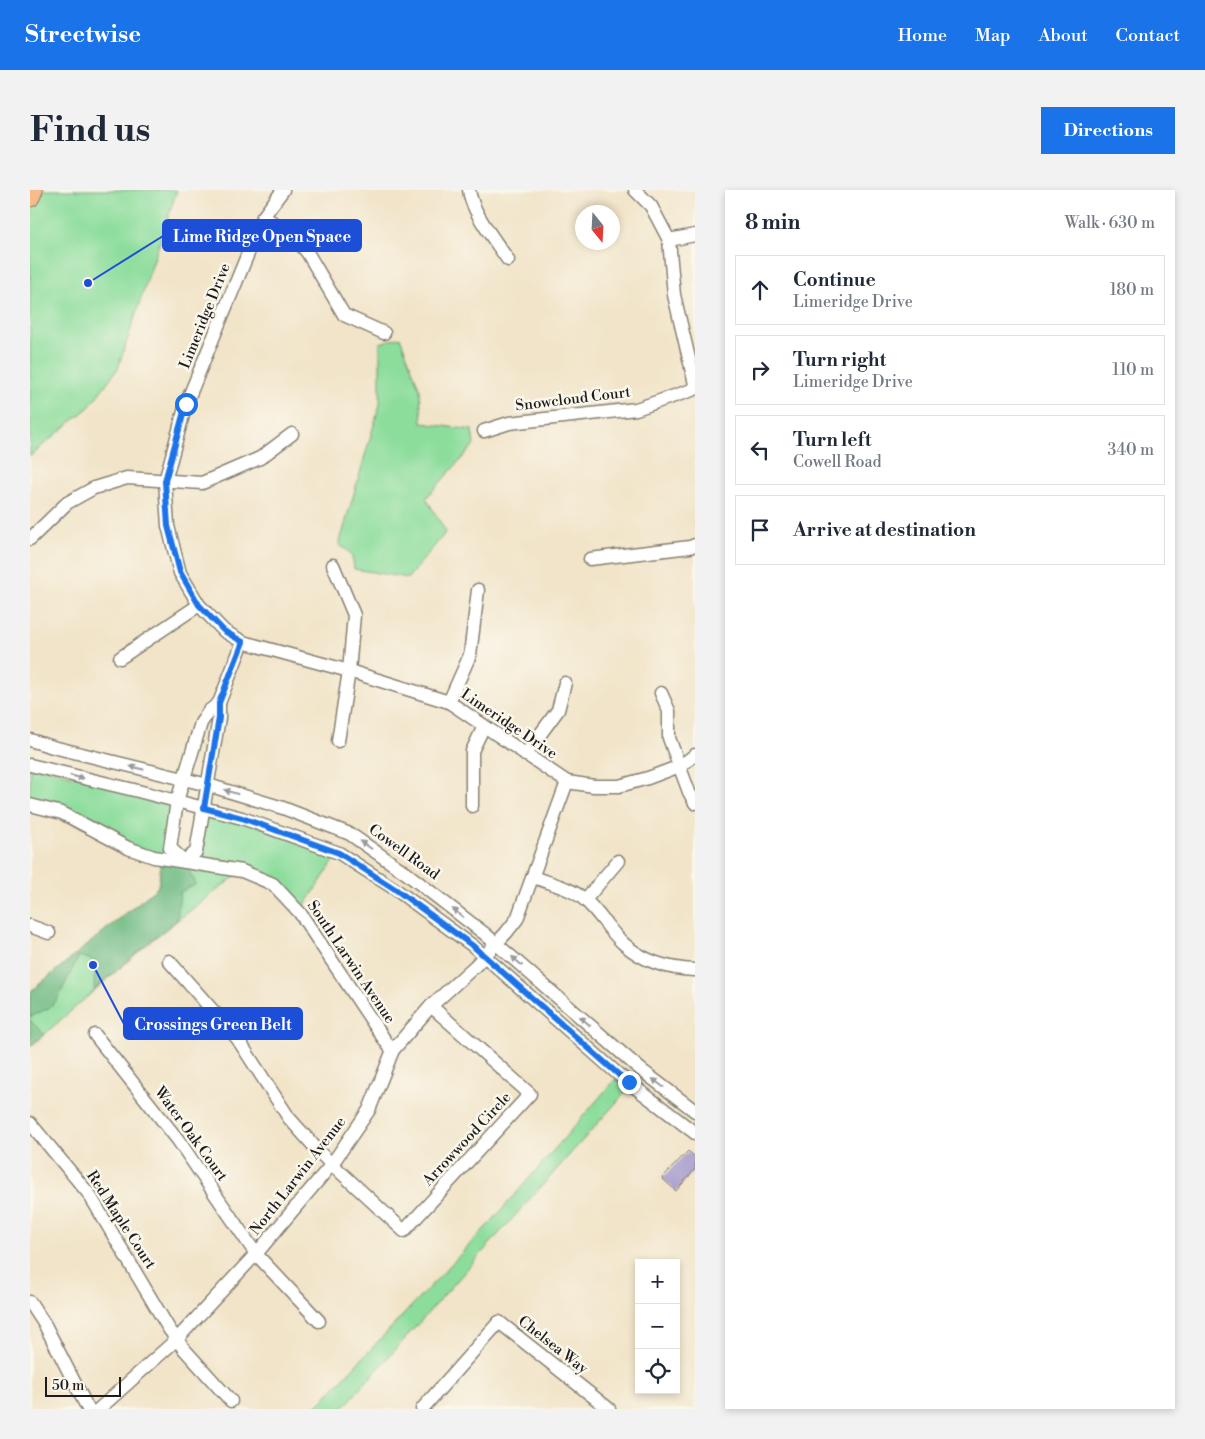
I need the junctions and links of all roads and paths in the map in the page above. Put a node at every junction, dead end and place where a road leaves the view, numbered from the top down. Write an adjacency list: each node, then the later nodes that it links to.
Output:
1 (33, 190): 5 (highway)
2 (282, 190): 6 (street, Limeridge Drive)
3 (469, 190): 9 (street)
4 (635, 190): 8 (street)
5 (30, 197)
6 (263, 217): 10 (street); 15 (street, Limeridge Drive)
7 (695, 235): 8 (street)
8 (668, 240): 11 (street)
9 (508, 260)
10 (384, 333)
11 (695, 384)
12 (695, 389): 13 (street, Snowcloud Court)
13 (484, 431)
14 (292, 434): 15 (street)
15 (165, 481): 16 (street); 21 (street, Limeridge Drive)
16 (30, 539)
17 (695, 545): 18 (street)
18 (590, 559)
19 (333, 565): 24 (street)
20 (478, 590): 27 (street)
21 (199, 605): 22 (street, Limeridge Drive); 23 (street)
22 (243, 642): 24 (street, Limeridge Drive); 28 (street)
23 (120, 658)
24 (349, 671): 27 (street, Limeridge Drive); 31 (street)
25 (565, 683): 32 (street)
26 (661, 693): 35 (street)
27 (449, 702): 29 (street, Limeridge Drive)
28 (219, 703): 36 (street); 38 (street)
29 (484, 726): 32 (street, Limeridge Drive); 42 (street)
30 (30, 740): 36 (street, Cowell Road, one-way to 30)
31 (338, 741)
32 (525, 755): 37 (street, Limeridge Drive)
33 (695, 755): 35 (street, Limeridge Drive)
34 (30, 765): 39 (street, one-way to 39)
35 (680, 766): 37 (street, Limeridge Drive); 40 (street)
36 (184, 779): 38 (street, Cowell Road); 39 (street)
37 (567, 782): 46 (street, North Larwin Avenue)
38 (208, 785): 43 (street); 50 (street, Cowell Road, one-way to 38)
39 (177, 801): 43 (street); 44 (street)
40 (695, 802)
41 (30, 805): 44 (street, South Larwin Avenue)
42 (472, 806)
43 (204, 808): 44 (street); 51 (street)
44 (184, 861): 56 (street, South Larwin Avenue)
45 (618, 861): 47 (street)
46 (532, 876): 47 (street); 50 (street, North Larwin Avenue)
47 (585, 900): 53 (street)
48 (30, 926): 49 (street)
49 (49, 933)
50 (496, 944): 51 (street, North Larwin Avenue); 57 (street, Cowell Road, one-way to 50)
51 (484, 956): 54 (street, North Larwin Avenue); 59 (street)
52 (169, 961): 60 (street)
53 (695, 970)
54 (431, 1006): 56 (street, North Larwin Avenue); 60 (street, Arrowwood Circle)
55 (95, 1035): 61 (street, Water Oak Court)
56 (393, 1050): 60 (street, North Larwin Avenue)
57 (695, 1111)
58 (30, 1123): 64 (street, Red Maple Court)
59 (695, 1133)
60 (332, 1164): 61 (street, North Larwin Avenue)
61 (256, 1254): 63 (street, Water Oak Court); 64 (street, North Larwin Avenue)
62 (30, 1302): 67 (street)
63 (319, 1321)
64 (177, 1339): 65 (street, Red Maple Court); 68 (street, North Larwin Avenue)
65 (231, 1401)
66 (428, 1407): 69 (street, Chelsea Way)
67 (88, 1409)
68 (99, 1409)
69 (609, 1409)

